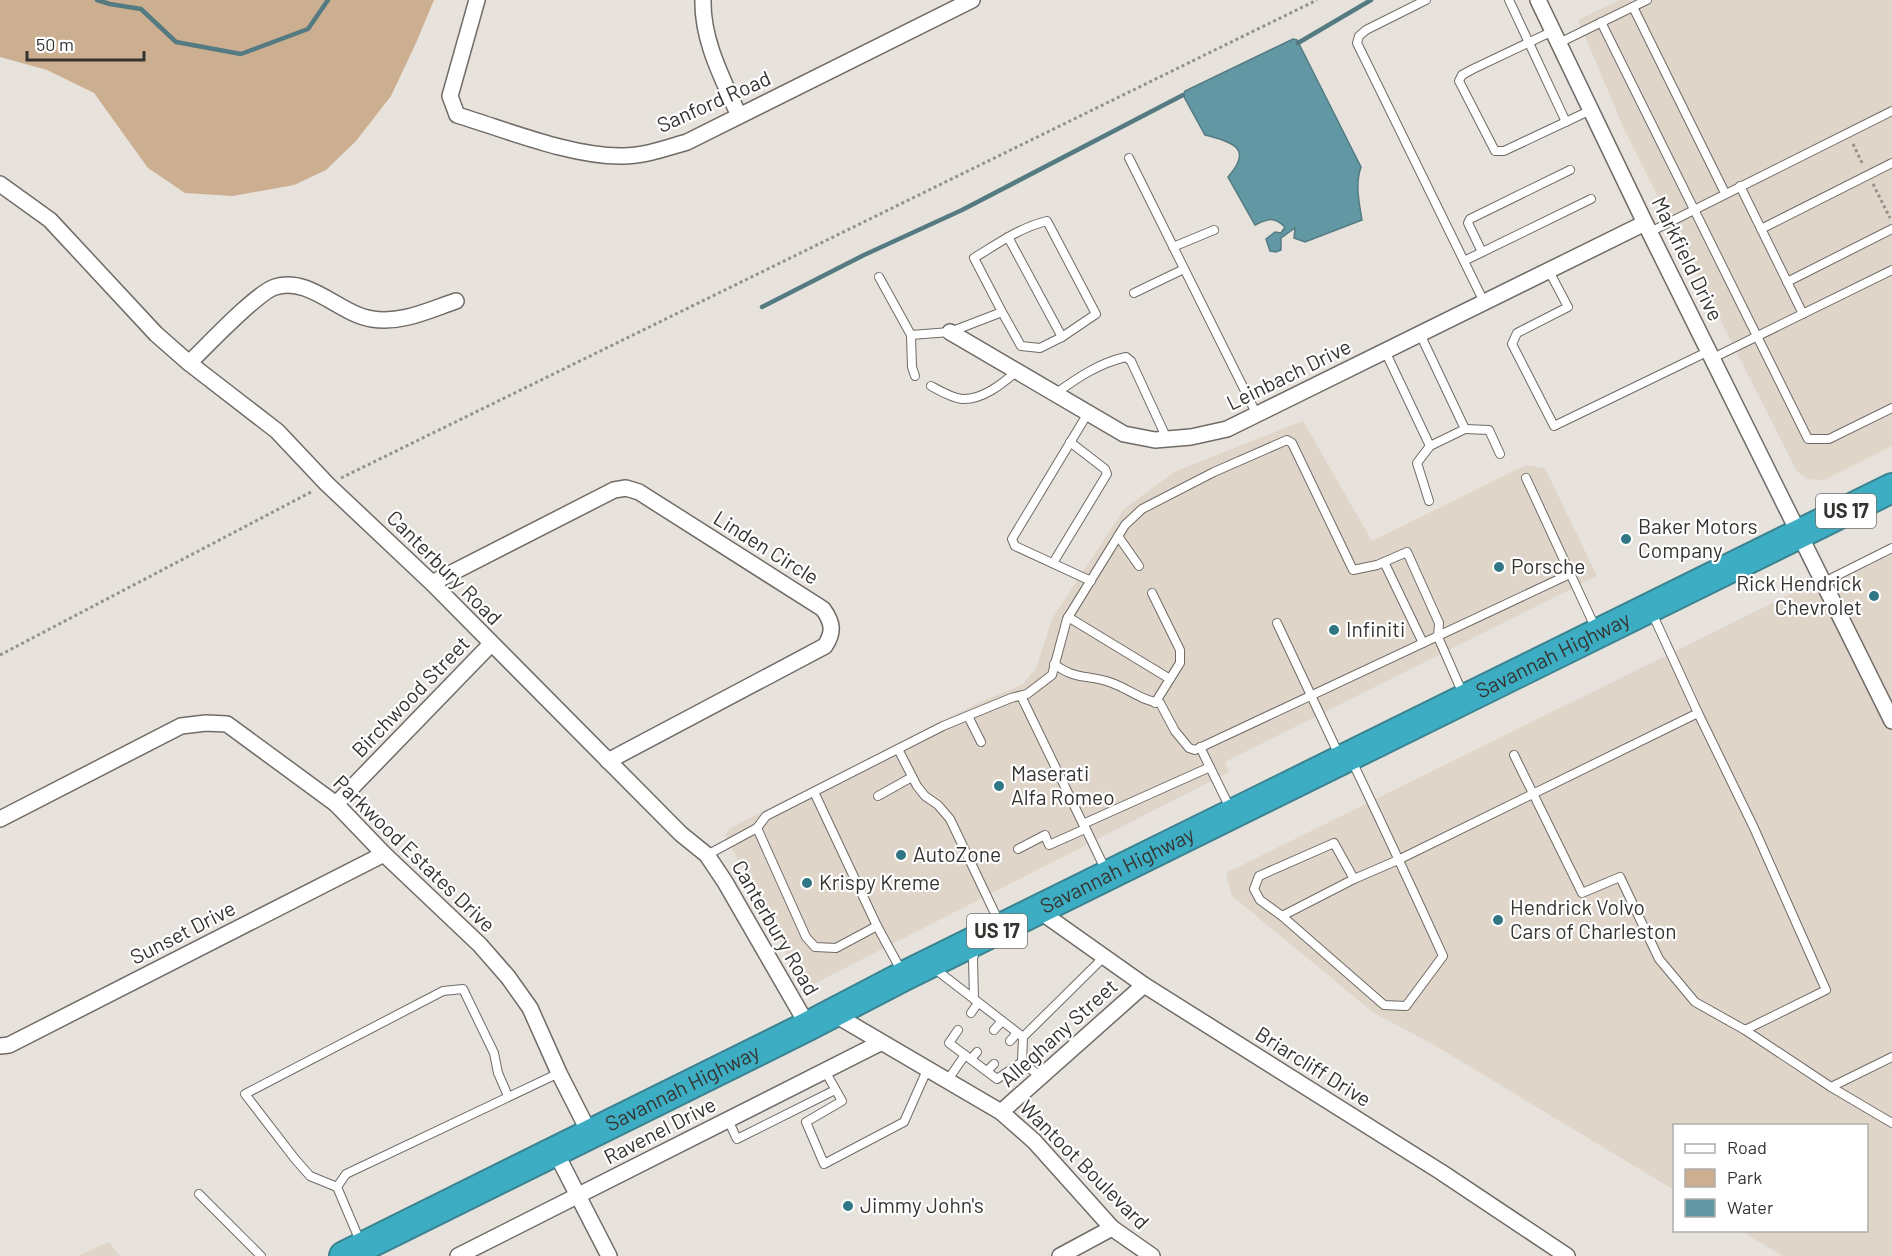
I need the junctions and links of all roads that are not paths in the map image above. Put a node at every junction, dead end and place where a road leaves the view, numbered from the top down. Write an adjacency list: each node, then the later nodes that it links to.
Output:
1 (477, 0): 14 (street, Sanford Road)
2 (703, 0): 14 (street)
3 (972, 0): 14 (street, Sanford Road)
4 (1426, 0): 31 (lane)
5 (1509, 0): 11 (lane)
6 (1538, 0): 10 (street, Markfield Drive)
7 (1647, 0): 8 (lane)
8 (1633, 7): 9 (lane); 21 (lane)
9 (1601, 22): 10 (lane); 23 (lane)
10 (1556, 37): 11 (lane); 12 (street, Markfield Drive)
11 (1529, 43): 15 (lane); 15 (lane)
12 (1591, 110): 15 (lane); 24 (street, Markfield Drive)
13 (1892, 111): 20 (lane)
14 (739, 116)
15 (1566, 122)
16 (1129, 158): 29 (lane)
17 (1892, 163): 25 (lane)
18 (1570, 171): 30 (lane)
19 (0, 184): 49 (street, Canterbury Road)
20 (1740, 186): 21 (lane); 25 (lane)
21 (1725, 193): 23 (lane)
22 (1591, 199): 30 (lane)
23 (1694, 209): 24 (lane); 46 (lane)
24 (1647, 228): 34 (street, Leinbach Drive); 48 (street, Markfield Drive)
25 (1761, 229): 36 (lane)
26 (1892, 229): 36 (lane)
27 (1214, 230): 29 (lane)
28 (1008, 237): 40 (lane); 45 (lane); 45 (lane)
29 (1173, 247): 32 (lane)
30 (1482, 252): 31 (lane)
31 (1464, 261): 39 (lane)
32 (1184, 269): 37 (lane); 56 (lane)
33 (1892, 270): 41 (lane)
34 (1549, 271): 39 (street, Leinbach Drive); 48 (lane)
35 (879, 277): 44 (lane)
36 (1787, 282): 41 (lane)
37 (1134, 293)
38 (456, 301): 49 (street)
39 (1484, 303): 43 (street, Leinbach Drive)
40 (1002, 312): 42 (lane); 45 (lane)
41 (1803, 314): 46 (lane)
42 (950, 332): 44 (lane); 50 (street, Leinbach Drive)
43 (1420, 334): 47 (street, Leinbach Drive); 57 (lane)
44 (911, 335): 51 (lane)
45 (1062, 337)
46 (1757, 337): 48 (lane); 54 (lane)
47 (1385, 351): 56 (street, Leinbach Drive); 60 (lane)
48 (1711, 355): 65 (street, Markfield Drive)
49 (189, 363): 74 (street, Canterbury Road)
50 (1017, 371): 52 (lane); 53 (street, Leinbach Drive)
51 (915, 376)
52 (931, 386)
53 (1055, 394): 55 (street, Leinbach Drive); 58 (lane)
54 (1892, 408)
55 (1088, 413): 58 (street, Leinbach Drive); 59 (lane)
56 (1257, 415): 58 (street, Leinbach Drive)
57 (1465, 429): 60 (lane); 61 (lane)
58 (1167, 439)
59 (1070, 442): 69 (lane); 69 (lane)
60 (1430, 446): 64 (lane)
61 (1500, 454)
62 (1526, 478): 71 (lane)
63 (1892, 488): 65 (highway, Savannah Highway / US 17)
64 (1429, 501)
65 (1801, 534): 73 (street, Markfield Drive); 76 (highway, Savannah Highway / US 17)
66 (1118, 536): 68 (lane); 70 (lane); 72 (lane)
67 (1892, 548): 73 (lane)
68 (1384, 562): 80 (lane); 81 (lane)
69 (1053, 563): 72 (lane)
70 (1139, 566)
71 (1570, 574): 79 (lane); 80 (lane)
72 (1091, 580): 77 (lane)
73 (1824, 582): 91 (street, Markfield Drive)
74 (432, 583): 82 (street, Canterbury Road); 97 (street, Linden Circle)
75 (1152, 593): 84 (lane)
76 (1650, 609): 79 (highway, Savannah Highway / US 17); 89 (lane)
77 (1068, 617): 83 (lane); 84 (lane)
78 (1277, 623): 85 (lane)
79 (1598, 634): 87 (highway, Savannah Highway / US 17)
80 (1438, 636): 81 (lane); 87 (lane)
81 (1424, 644): 85 (lane)
82 (491, 645): 97 (street, Canterbury Road); 103 (street, Birchwood Street)
83 (1054, 664): 86 (lane); 88 (lane)
84 (1170, 679): 88 (lane)
85 (1312, 695): 93 (lane); 96 (lane)
86 (1020, 696): 90 (lane); 106 (lane)
87 (1466, 699): 96 (highway, Savannah Highway / US 17)
88 (1155, 703): 93 (lane)
89 (1698, 713): 101 (lane); 129 (lane)
90 (968, 716): 92 (lane); 94 (lane)
91 (1892, 721)
92 (981, 742)
93 (1200, 747): 98 (lane)
94 (898, 749): 99 (lane); 100 (lane)
95 (1514, 755): 101 (lane)
96 (1346, 759): 104 (highway, Savannah Highway / US 17); 111 (lane)
97 (608, 761): 110 (street, Canterbury Road)
98 (1210, 767): 104 (lane); 106 (lane)
99 (912, 777): 102 (lane); 117 (lane)
100 (814, 792): 107 (lane); 116 (lane)
101 (1533, 794): 111 (lane); 129 (lane)
102 (878, 796)
103 (336, 804): 105 (street, Parkwood Estates Drive); 109 (street, Parkwood Estates Drive)
104 (1233, 814): 112 (highway, Savannah Highway / US 17)
105 (0, 819)
106 (1084, 826): 108 (lane); 112 (lane)
107 (757, 828): 110 (lane); 116 (lane)
108 (1018, 849)
109 (384, 854): 133 (street, Sunset Drive); 142 (street, Parkwood Estates Drive)
110 (707, 855): 125 (street, Canterbury Road)
111 (1398, 860): 113 (lane); 115 (lane)
112 (1108, 875): 114 (highway, Savannah Highway / US 17)
113 (1354, 879): 115 (lane); 115 (lane)
114 (1038, 910): 117 (highway, Savannah Highway / US 17); 119 (street, Briarcliff Drive)
115 (1282, 916)
116 (877, 927): 121 (lane)
117 (1002, 929): 118 (highway, Savannah Highway / US 17)
118 (977, 941): 120 (highway, Savannah Highway / US 17); 123 (lane)
119 (1104, 957): 122 (street, Briarcliff Drive); 130 (lane)
120 (929, 964): 121 (highway, Savannah Highway / US 17); 123 (lane)
121 (904, 976): 125 (highway, Savannah Highway / US 17)
122 (1144, 985): 143 (street, Alleghany Street); 163 (street, Briarcliff Drive)
123 (976, 1001): 124 (lane); 126 (lane)
124 (971, 1013)
125 (820, 1020): 132 (street, Wantoot Boulevard); 151 (highway, Savannah Highway / US 17)
126 (1002, 1021): 128 (lane); 130 (lane)
127 (958, 1030): 135 (lane)
128 (994, 1030)
129 (1745, 1030): 145 (lane)
130 (1020, 1035): 131 (lane); 137 (lane)
131 (1010, 1041)
132 (880, 1043): 139 (street, Wantoot Boulevard); 140 (street, Ravenel Drive)
133 (0, 1046)
134 (977, 1052): 135 (lane)
135 (968, 1057): 141 (lane); 144 (lane)
136 (1892, 1057): 145 (lane)
137 (1022, 1062): 141 (lane); 143 (lane)
138 (994, 1064): 141 (lane)
139 (927, 1070): 144 (street, Wantoot Boulevard); 146 (lane)
140 (825, 1071): 146 (lane); 149 (street, Ravenel Drive)
141 (987, 1071)
142 (559, 1073): 147 (lane); 151 (street, Parkwood Estates Drive)
143 (1041, 1077): 148 (street, Alleghany Street)
144 (947, 1081): 148 (street, Wantoot Boulevard)
145 (1831, 1087): 150 (lane)
146 (836, 1090): 149 (lane)
147 (508, 1096): 153 (lane); 153 (lane)
148 (1001, 1112): 156 (street, Wantoot Boulevard)
149 (728, 1120): 155 (street, Ravenel Drive)
150 (1892, 1123)
151 (590, 1134): 152 (highway, Savannah Highway / US 17)
152 (555, 1151): 155 (street); 157 (highway, Savannah Highway / US 17)
153 (337, 1187): 157 (lane)
154 (199, 1194): 158 (lane)
155 (580, 1196): 159 (street, Ravenel Drive); 160 (street)
156 (1113, 1228): 161 (street); 162 (street, Wantoot Boulevard)
157 (353, 1252)
158 (261, 1256)
159 (458, 1256)
160 (609, 1256)
161 (1060, 1256)
162 (1152, 1256)
163 (1567, 1256)

